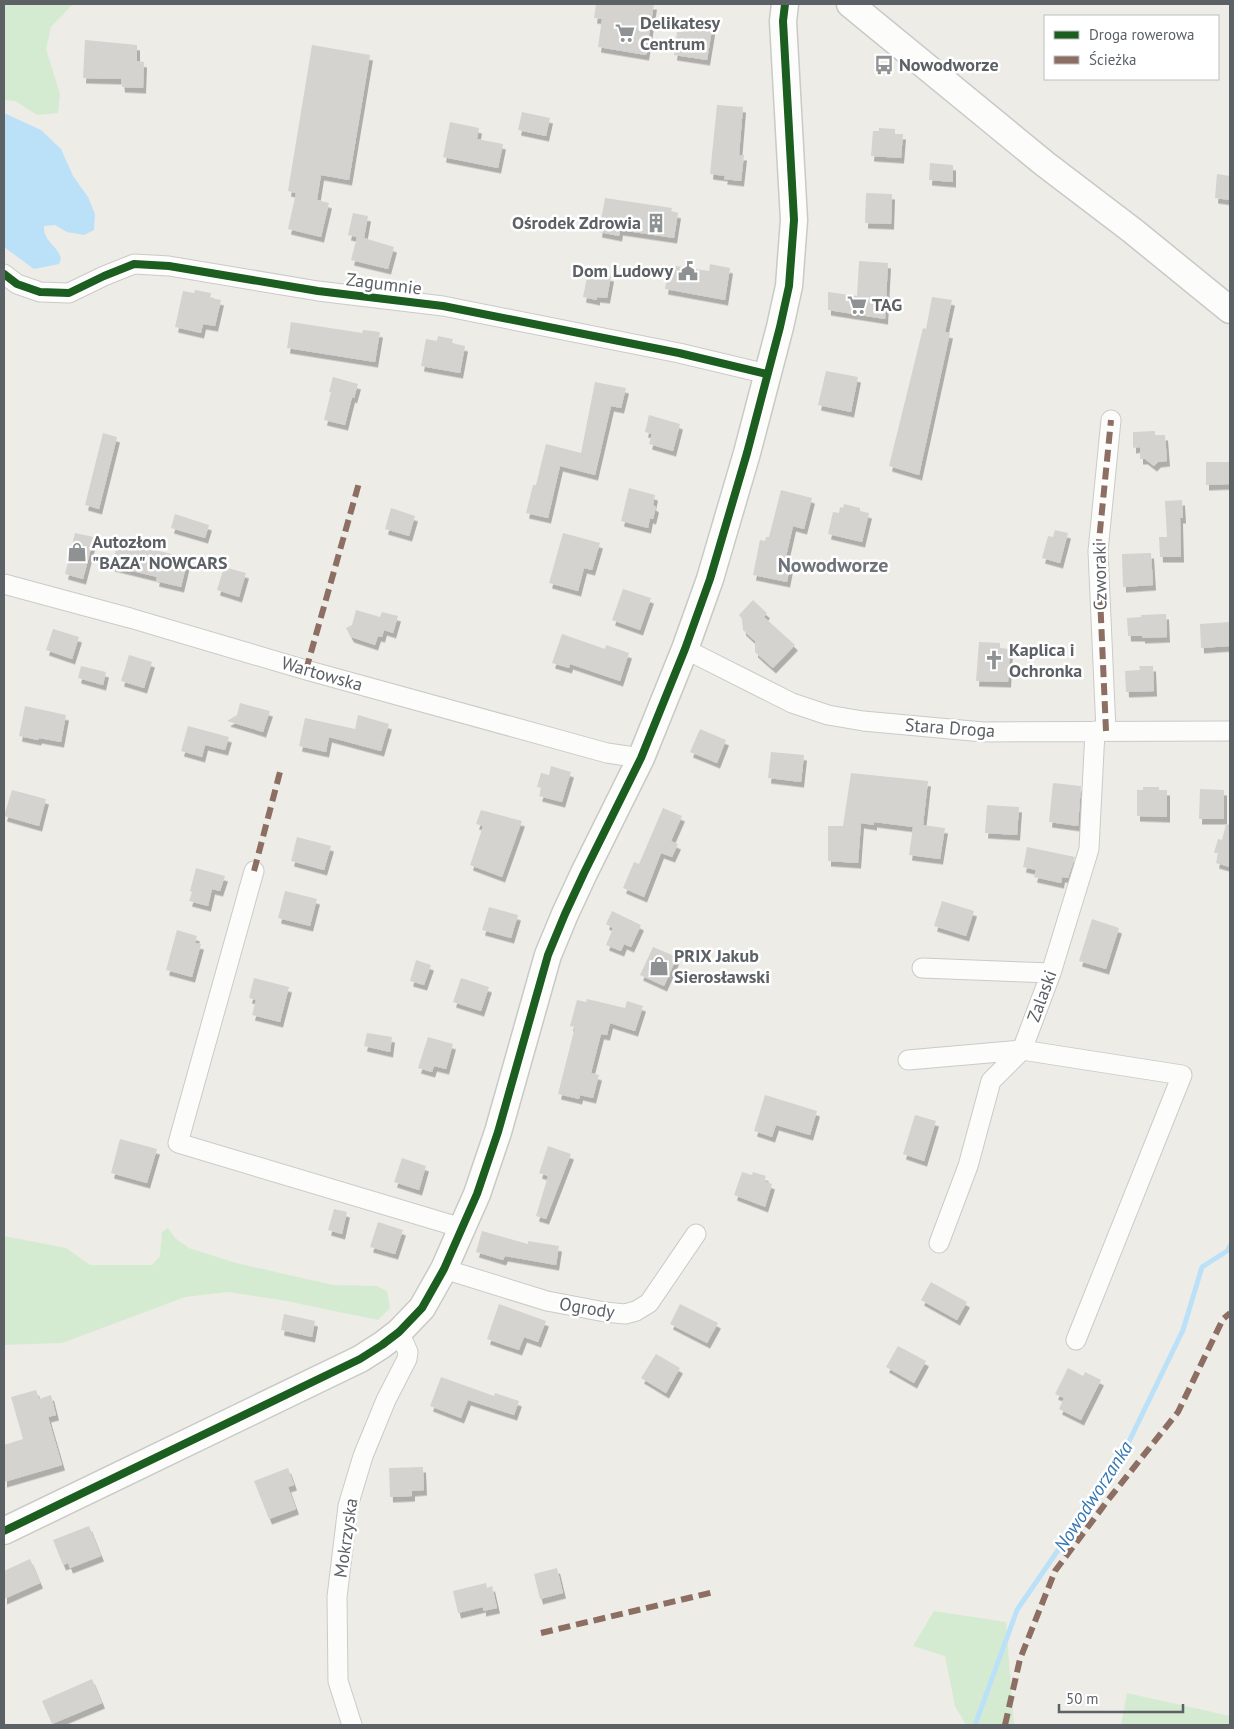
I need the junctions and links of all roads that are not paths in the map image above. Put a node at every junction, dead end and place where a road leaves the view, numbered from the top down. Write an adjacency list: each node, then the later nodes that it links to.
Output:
1 (785, 4): 5 (street)
2 (850, 4): 4 (street)
3 (4, 274): 5 (street, Zagumnie)
4 (1230, 310)
5 (767, 374): 8 (street)
6 (1111, 420): 9 (street, Czworaki)
7 (4, 584): 11 (street, Wartowska)
8 (684, 649): 9 (street, Stara Droga); 11 (street)
9 (1101, 731): 10 (street, Stara Droga); 14 (street, Zalaski)
10 (1230, 731)
11 (641, 758): 17 (street)
12 (254, 871): 17 (street)
13 (922, 968): 14 (street)
14 (1051, 973): 15 (street, Zalaski)
15 (1022, 1050): 16 (street); 19 (street, Zalaski); 22 (street)
16 (908, 1060)
17 (462, 1228): 20 (street)
18 (696, 1234): 20 (street, Ogrody)
19 (939, 1243)
20 (444, 1269): 21 (street)
21 (399, 1332): 23 (street); 24 (street, Mokrzyska)
22 (1076, 1340)
23 (4, 1531)
24 (352, 1725)

